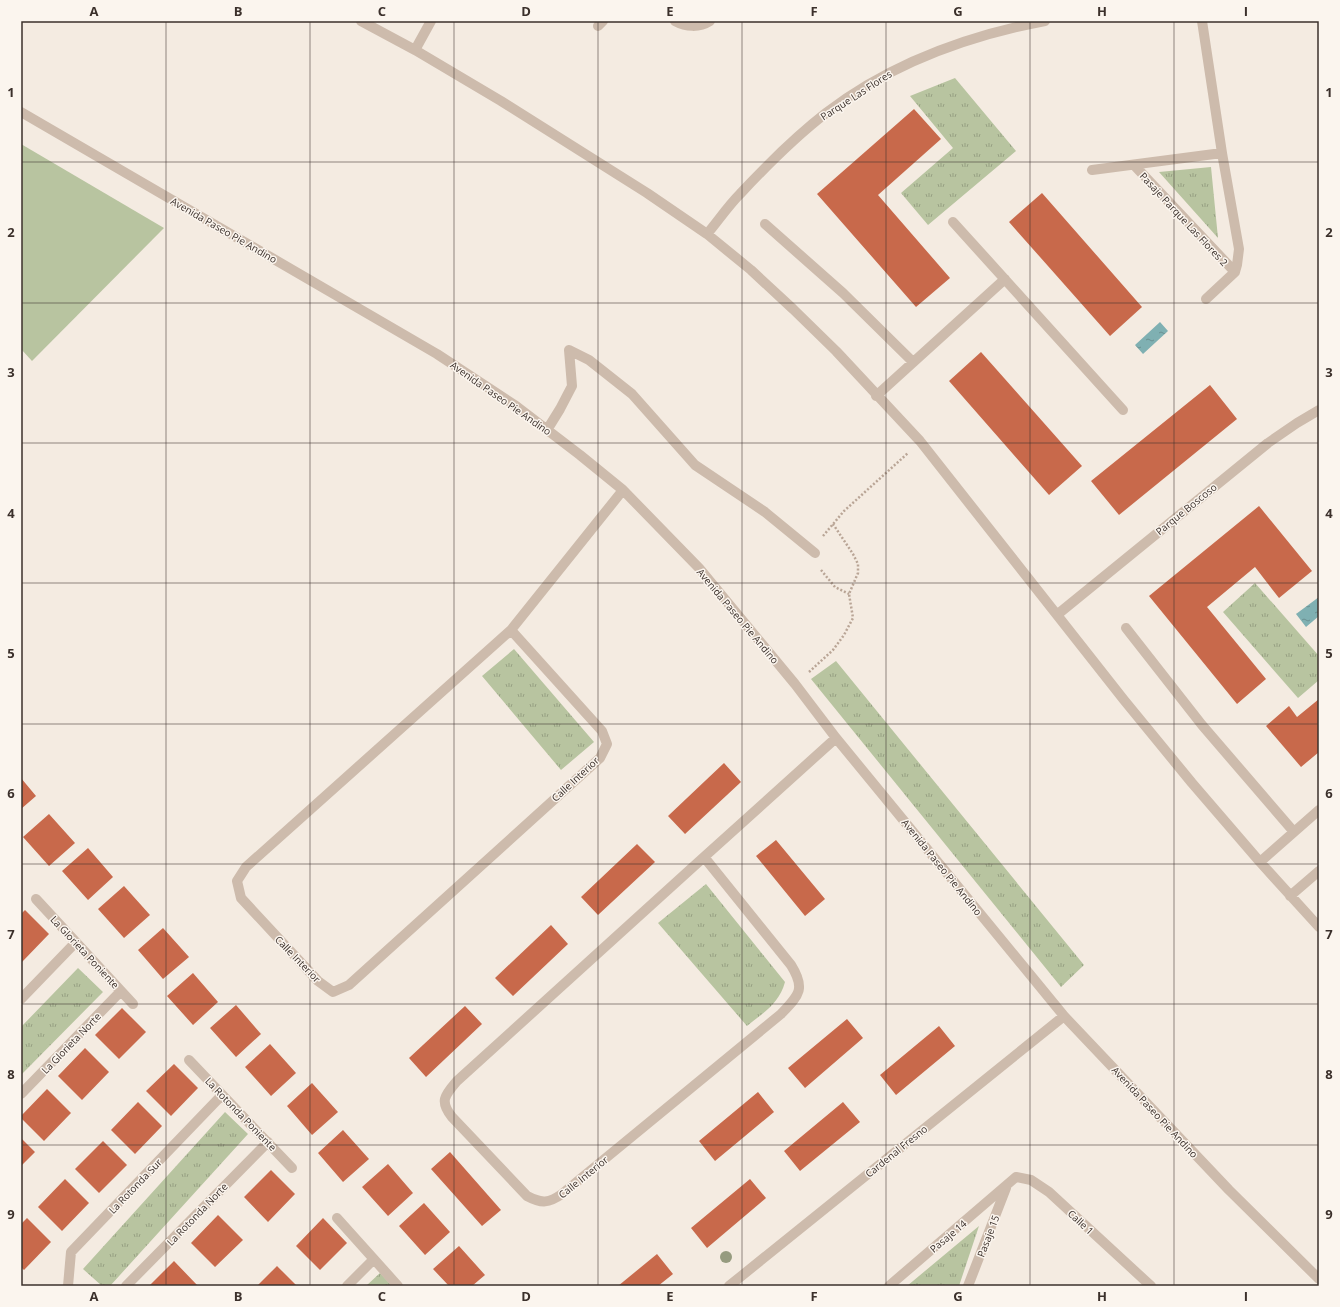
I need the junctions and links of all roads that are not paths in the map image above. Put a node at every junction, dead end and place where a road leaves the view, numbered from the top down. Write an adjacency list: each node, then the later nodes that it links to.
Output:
1 (361, 21): 7 (street)
2 (431, 21): 7 (street)
3 (676, 21): 4 (street)
4 (710, 21)
5 (1046, 21): 14 (street, Parque Las Flores)
6 (1202, 21): 9 (street, Pasaje Parque Las Flores 2)
7 (415, 50): 14 (street)
8 (21, 112): 22 (street, Avenida Paseo Pie Andino)
9 (1222, 153): 10 (street, Pasaje Parque Las Flores 2); 15 (street, Pasaje Parque Las Flores 2)
10 (1134, 165): 11 (street, Pasaje Parque Las Flores 2); 15 (street, Pasaje Parque Las Flores 2)
11 (1092, 170)
12 (953, 222): 16 (street)
13 (765, 224): 18 (street)
14 (707, 234): 19 (street)
15 (1235, 272): 17 (street, Pasaje Parque Las Flores 2)
16 (1005, 279): 18 (street); 20 (street)
17 (1206, 299)
18 (913, 362): 19 (street)
19 (876, 396): 25 (street)
20 (1123, 410)
21 (1319, 410): 25 (street, Parque Boscoso)
22 (548, 430): 23 (street, Avenida Paseo Pie Andino); 24 (street)
23 (623, 490): 27 (street, Calle Interior); 28 (street, Avenida Paseo Pie Andino)
24 (815, 553)
25 (1058, 614): 32 (street)
26 (1126, 628): 30 (street)
27 (511, 630): 27 (street, Calle Interior)
28 (836, 738): 31 (street, Calle Interior); 41 (street, Avenida Paseo Pie Andino)
29 (1319, 810): 30 (street)
30 (1294, 832): 32 (street)
31 (704, 856): 31 (street, Calle Interior)
32 (1260, 862): 34 (street)
33 (1319, 871): 34 (street)
34 (1290, 896): 36 (street)
35 (36, 899): 37 (street, La Glorieta Poniente)
36 (1319, 927)
37 (76, 942): 38 (street, La Glorieta Poniente); 39 (street)
38 (121, 991): 40 (street, La Glorieta Poniente); 43 (street, La Glorieta Norte)
39 (21, 999)
40 (133, 1004)
41 (1064, 1016): 50 (street, Avenida Paseo Pie Andino); 56 (street, Cardenal Fresno)
42 (189, 1060): 44 (street, La Rotonda Poniente)
43 (21, 1094)
44 (222, 1095): 45 (street, La Rotonda Poniente); 52 (street, La Rotonda Sur)
45 (268, 1142): 46 (street, La Rotonda Poniente); 53 (street, La Rotonda Norte)
46 (292, 1168)
47 (1007, 1186): 51 (street, Calle 1); 57 (street, Pasaje 14); 58 (street, Pasaje 15)
48 (337, 1218): 49 (street)
49 (373, 1260): 54 (street); 55 (street)
50 (1319, 1279)
51 (1148, 1285)
52 (68, 1286)
53 (126, 1286)
54 (347, 1286)
55 (398, 1286)
56 (729, 1286)
57 (889, 1286)
58 (968, 1286)

